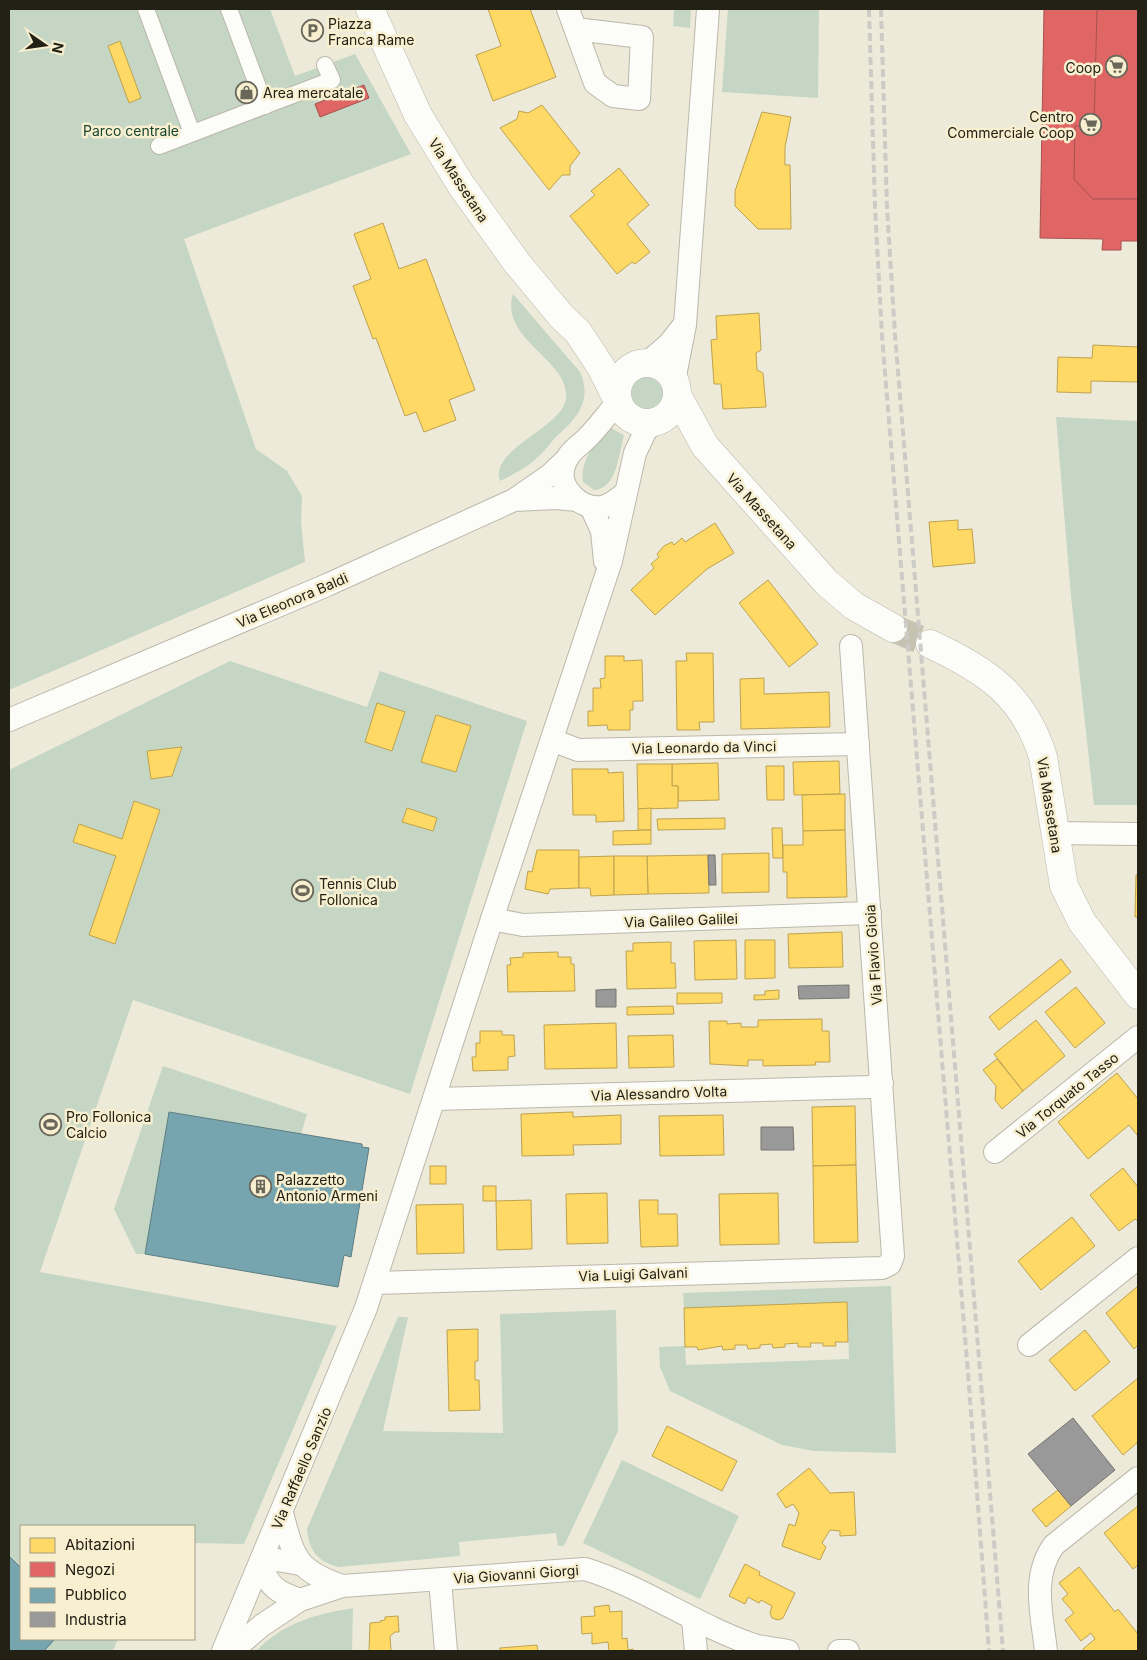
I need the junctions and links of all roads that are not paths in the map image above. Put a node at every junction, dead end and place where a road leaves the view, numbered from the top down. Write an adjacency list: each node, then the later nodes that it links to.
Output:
1 (146, 9): 7 (street)
2 (229, 9): 6 (street)
3 (370, 9): 10 (main road, Via Massetana)
4 (708, 9): 9 (street)
5 (325, 65): 6 (street)
6 (265, 106): 7 (street)
7 (192, 133): 8 (street)
8 (158, 146)
9 (685, 325): 11 (street); 12 (street)
10 (578, 332): 11 (main road, Via Massetana); 13 (main road, Via Massetana)
11 (645, 362): 12 (main road, Via Massetana); 13 (main road)
12 (675, 388): 14 (main road); 15 (main road, Via Massetana)
13 (617, 399): 14 (main road, Via Massetana); 16 (street)
14 (656, 421): 15 (main road, Via Massetana); 17 (street)
15 (705, 446): 21 (main road, Via Massetana)
16 (567, 459): 18 (street); 19 (street)
17 (625, 494): 19 (street); 20 (street)
18 (514, 500): 19 (street, Via Eleonora Baldi); 24 (street, Via Eleonora Baldi)
19 (584, 503): 20 (street)
20 (605, 581): 25 (street, Via Raffaello Sanzio)
21 (893, 628)
22 (930, 644): 27 (main road, Via Massetana)
23 (851, 646): 26 (street, Via Flavio Gioia)
24 (9, 720)
25 (552, 740): 26 (street, Via Leonardo da Vinci); 30 (street, Via Raffaello Sanzio)
26 (858, 744): 29 (street, Via Flavio Gioia)
27 (1054, 833): 28 (street); 31 (main road, Via Massetana)
28 (1138, 834)
29 (870, 913): 30 (street, Via Galileo Galilei); 33 (street, Via Flavio Gioia)
30 (492, 920): 34 (street, Via Raffaello Sanzio)
31 (1138, 995)
32 (1138, 1037): 35 (street, Via Torquato Tasso)
33 (882, 1083): 34 (street, Via Alessandro Volta); 37 (street, Via Flavio Gioia)
34 (435, 1099): 38 (street, Via Raffaello Sanzio)
35 (995, 1152)
36 (1138, 1258): 39 (street)
37 (890, 1264): 38 (street, Via Luigi Galvani)
38 (374, 1282): 41 (street, Via Raffaello Sanzio)
39 (1029, 1345)
40 (1138, 1478): 56 (street)
41 (282, 1513): 42 (street, Via Raffaello Sanzio); 43 (street)
42 (260, 1564): 43 (street, Via Giovanni Giorgi); 46 (street); 49 (street, Via Raffaello Sanzio)
43 (300, 1564): 45 (street, Via Giovanni Giorgi)
44 (440, 1580): 45 (street, Via Giovanni Giorgi); 47 (street, Via Giovanni Giorgi); 51 (street)
45 (342, 1586): 46 (street, Via Giovanni Giorgi)
46 (300, 1600): 50 (street, Via Giovanni Giorgi)
47 (694, 1620): 48 (street, Via Giovanni Giorgi); 52 (street)
48 (764, 1649): 53 (street, Via Giovanni Giorgi)
49 (223, 1651)
50 (232, 1651)
51 (446, 1651)
52 (696, 1651)
53 (788, 1651)
54 (839, 1651): 55 (street)
55 (848, 1651)
56 (1046, 1651)

